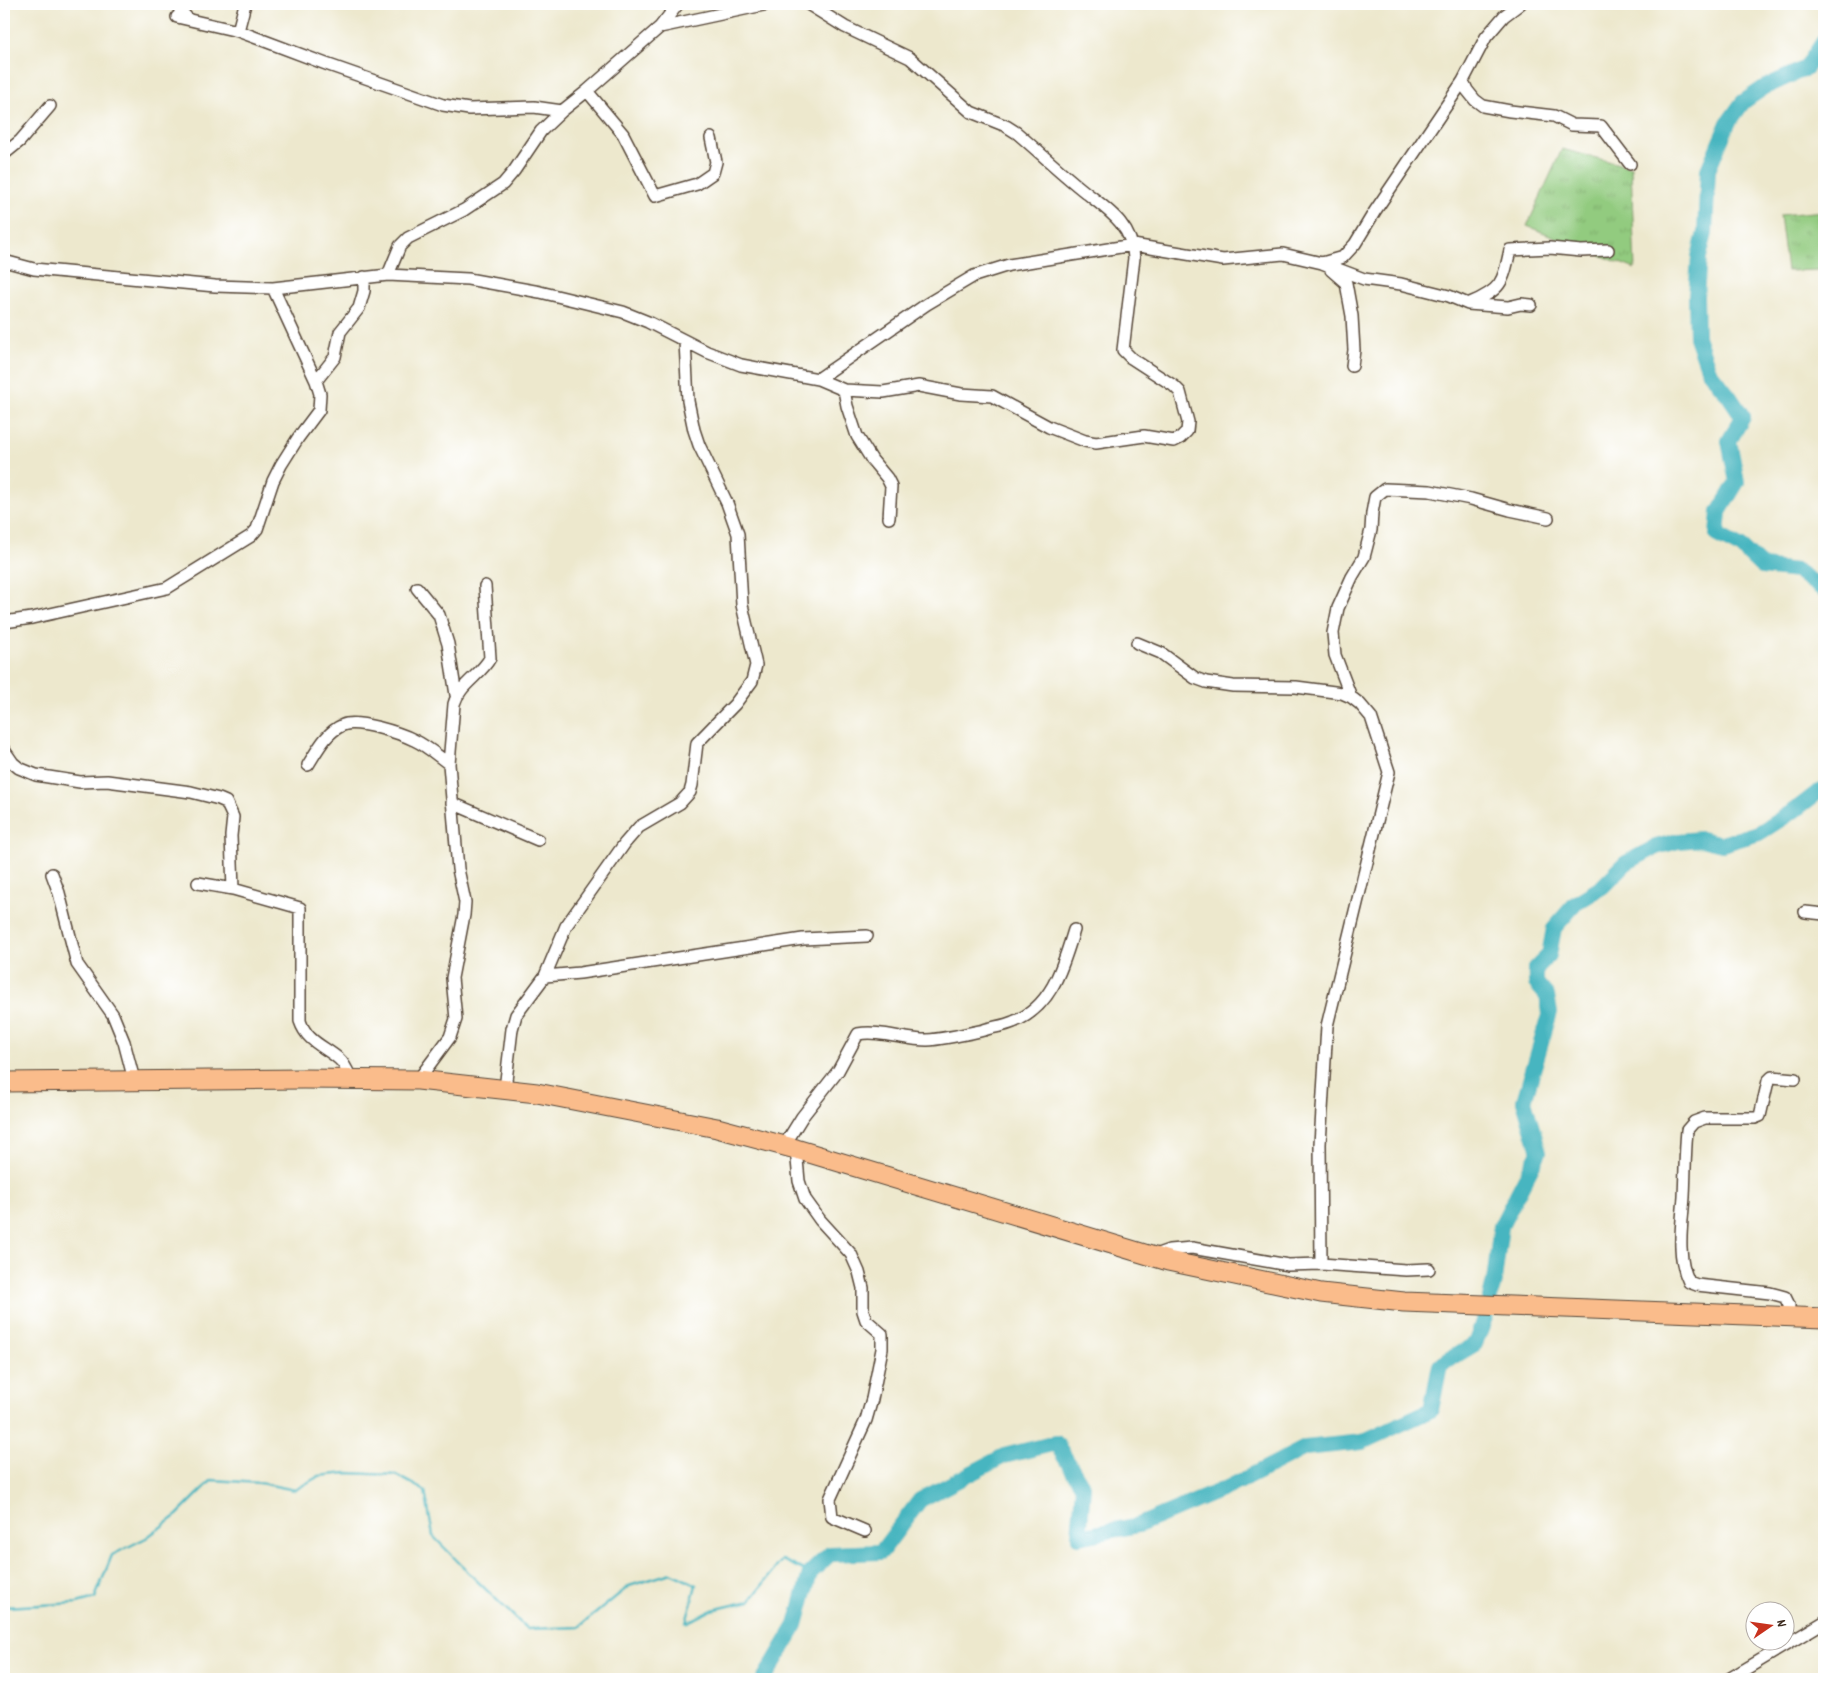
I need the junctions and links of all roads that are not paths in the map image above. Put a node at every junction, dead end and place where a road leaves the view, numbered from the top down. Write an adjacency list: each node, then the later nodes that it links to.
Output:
1 (177, 4): 8 (street)
2 (244, 4): 8 (street)
3 (678, 4): 7 (street)
4 (768, 4): 7 (street)
5 (808, 4): 16 (street)
6 (1520, 4): 9 (street)
7 (660, 27): 10 (street)
8 (238, 31): 12 (street)
9 (1463, 81): 15 (street); 19 (street)
10 (587, 91): 12 (street); 13 (street)
11 (50, 106): 14 (street)
12 (562, 111): 20 (street)
13 (711, 138)
14 (4, 154)
15 (1630, 164)
16 (1134, 245): 19 (street); 27 (street); 29 (street)
17 (1608, 250): 23 (street)
18 (4, 261): 22 (street)
19 (1322, 263): 23 (street); 26 (street)
20 (388, 275): 21 (street); 25 (street)
21 (364, 277): 22 (street); 28 (street)
22 (273, 288): 28 (street)
23 (1468, 304): 24 (street)
24 (1530, 305)
25 (685, 342): 27 (street); 50 (street)
26 (1352, 366)
27 (818, 379): 29 (street)
28 (316, 381): 34 (street)
29 (844, 390): 30 (street)
30 (889, 518)
31 (1548, 518): 37 (street)
32 (485, 586): 36 (street)
33 (417, 588): 36 (street)
34 (4, 622)
35 (1137, 643): 37 (street)
36 (456, 695): 39 (street)
37 (1352, 697): 59 (street)
38 (4, 750): 45 (street)
39 (449, 764): 40 (street); 41 (street)
40 (308, 765)
41 (452, 803): 42 (street); 54 (street)
42 (538, 840)
43 (52, 874): 52 (street)
44 (198, 883): 45 (street)
45 (233, 890): 53 (street)
46 (1804, 912): 47 (street)
47 (1824, 914)
48 (1074, 930): 57 (street)
49 (867, 936): 50 (street)
50 (545, 976): 56 (street)
51 (1795, 1079): 61 (street)
52 (134, 1080): 53 (highway); 55 (highway)
53 (351, 1080): 54 (highway)
54 (418, 1080): 56 (highway)
55 (4, 1082)
56 (505, 1089): 57 (highway)
57 (790, 1148): 58 (highway); 63 (street)
58 (1151, 1256): 59 (street); 61 (highway)
59 (1321, 1264): 60 (street)
60 (1429, 1269)
61 (1788, 1316): 62 (highway)
62 (1824, 1318)
63 (865, 1531)
64 (1824, 1622): 65 (street)
65 (1729, 1679)

